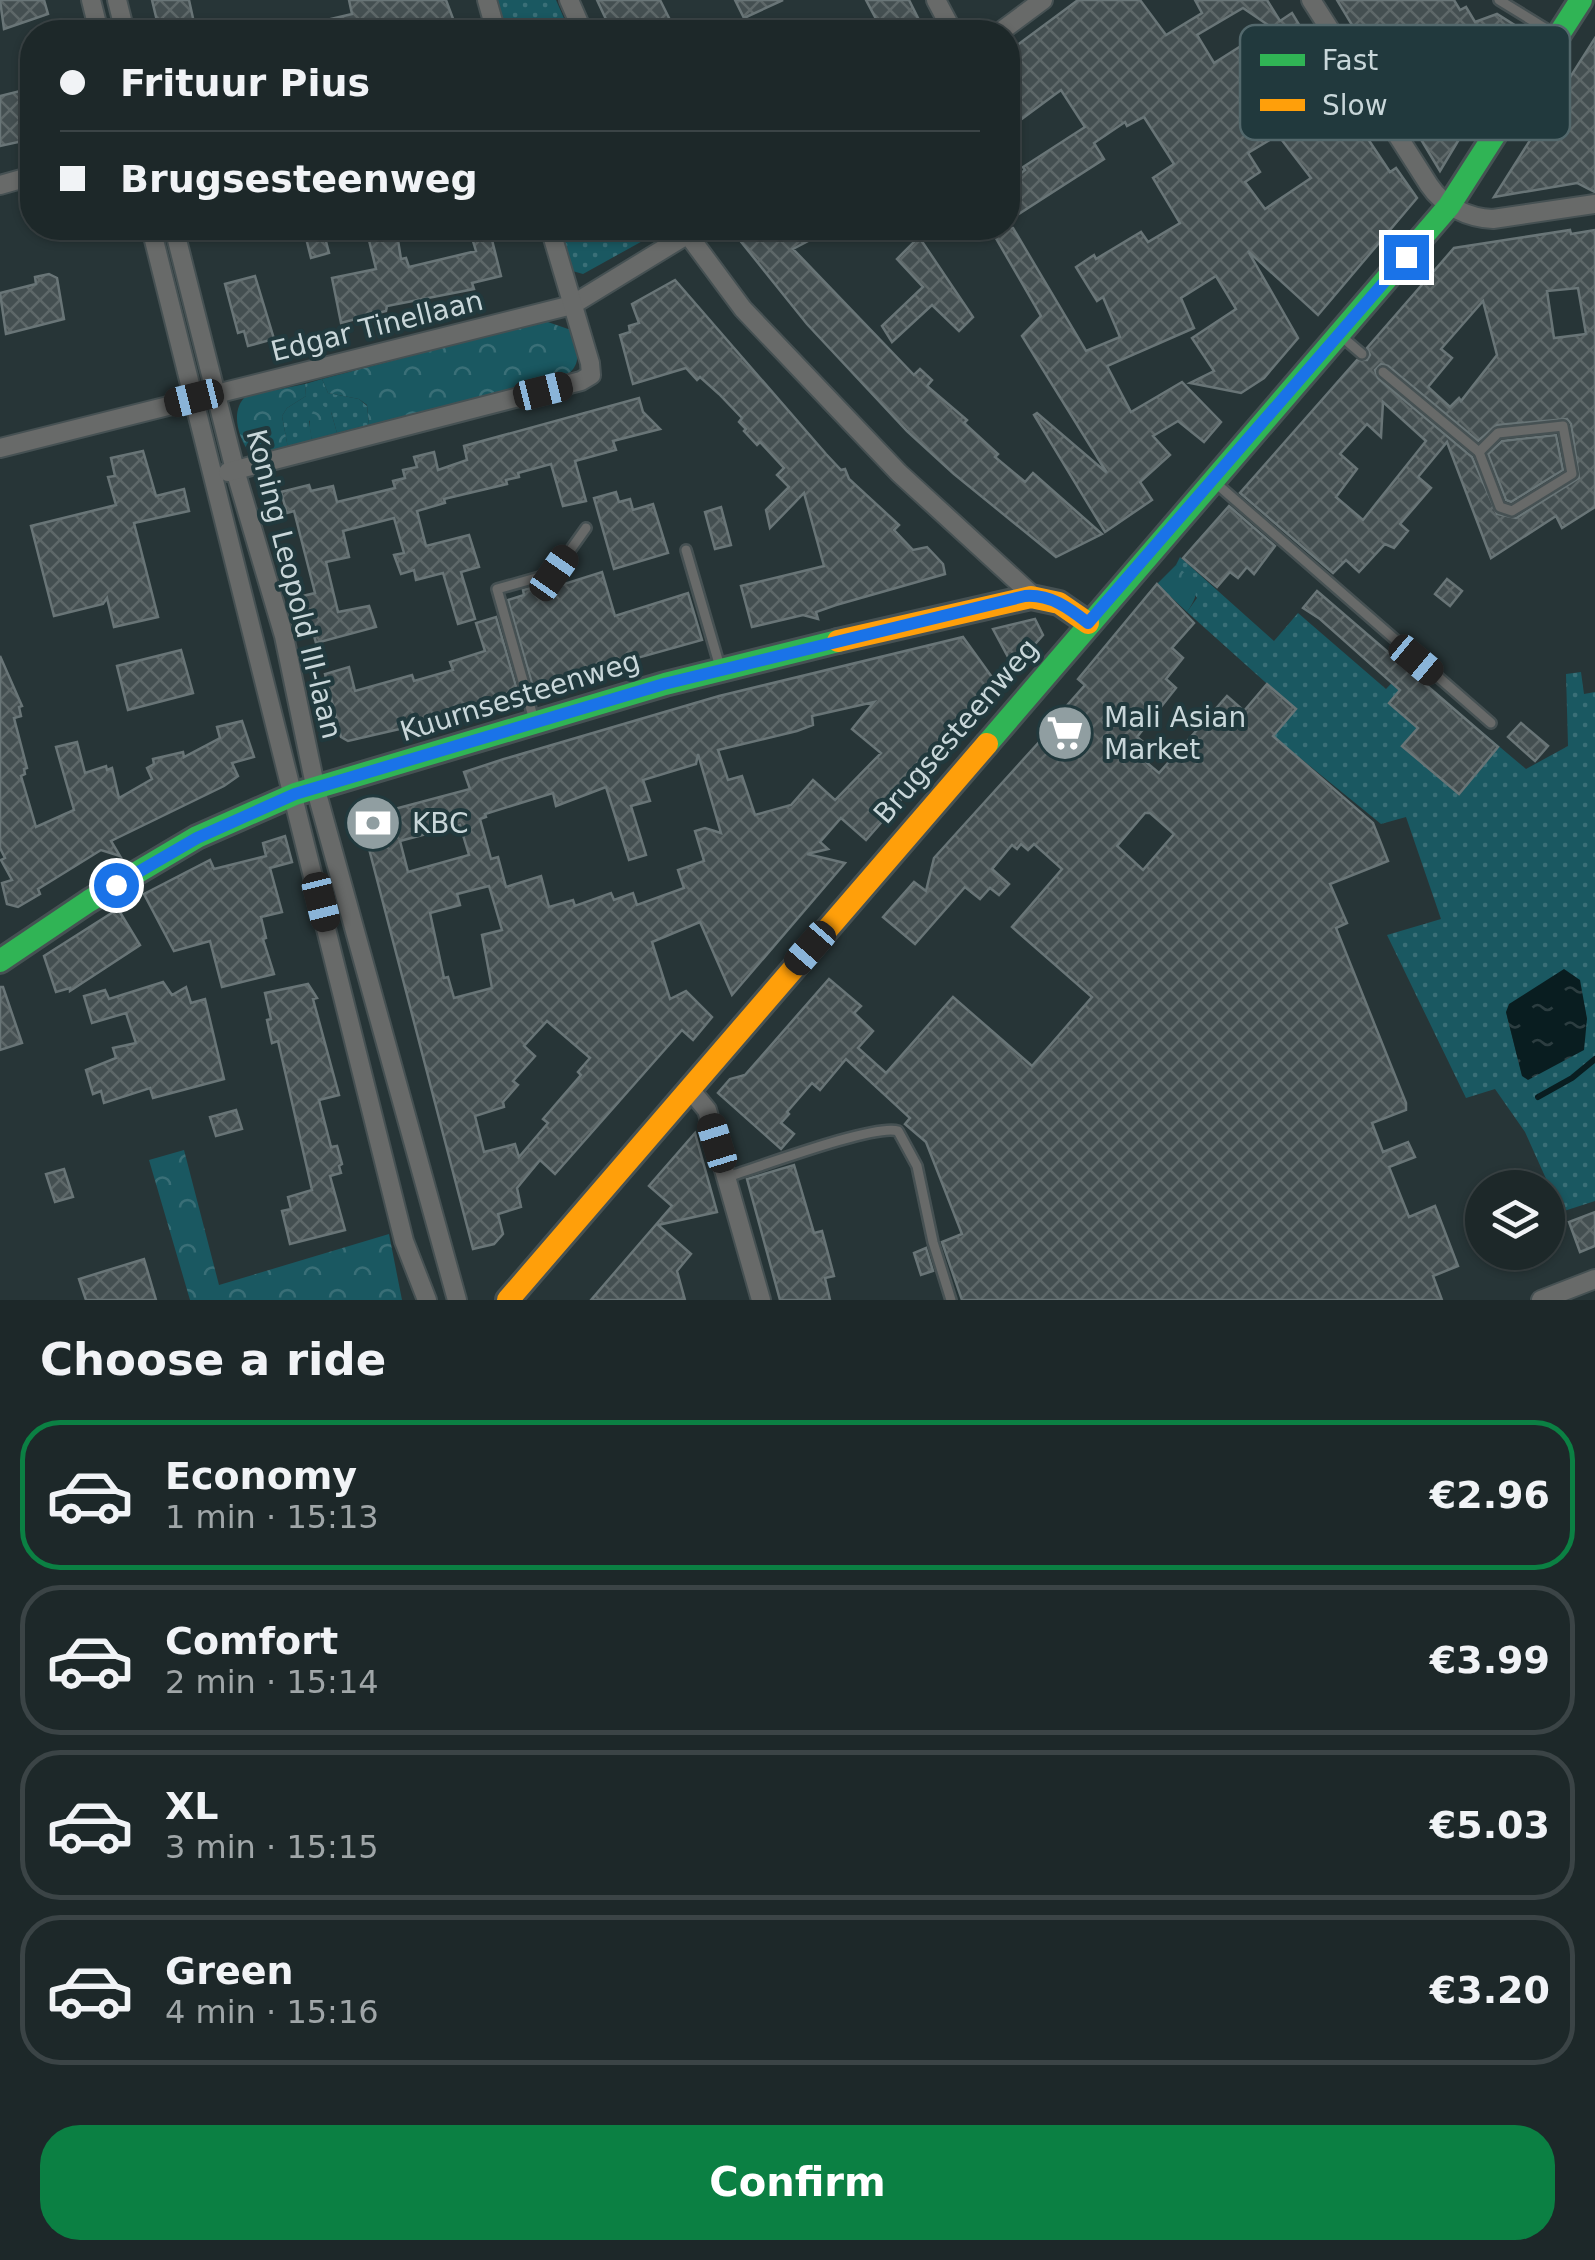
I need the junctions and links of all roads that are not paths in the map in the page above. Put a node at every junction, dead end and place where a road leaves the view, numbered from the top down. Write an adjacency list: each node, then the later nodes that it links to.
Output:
1 (1043, 0): 5 (street)
2 (1312, 0): 6 (street)
3 (1499, 0): 7 (lane)
4 (1581, 0): 8 (main road, Brugsesteenweg)
5 (1016, 20)
6 (1328, 25)
7 (1540, 25)
8 (1565, 25)
9 (1401, 140): 12 (street)
10 (1491, 140): 12 (main road, Brugsesteenweg)
11 (1595, 204): 12 (street)
12 (1449, 206): 19 (main road, Brugsesteenweg)
13 (154, 240): 23 (street, Koning Leopold III-laan)
14 (177, 240): 22 (street, Koning Leopold III-laan)
15 (553, 240): 18 (street)
16 (673, 240): 18 (street, Edgar Tinellaan)
17 (696, 240): 31 (street)
18 (572, 305): 22 (street, Edgar Tinellaan); 26 (street)
19 (1339, 334): 20 (lane); 28 (main road, Brugsesteenweg)
20 (1362, 354)
21 (1383, 372): 25 (lane)
22 (218, 394): 23 (street, Edgar Tinellaan); 26 (street, Koning Leopold III-laan)
23 (194, 398): 24 (street, Edgar Tinellaan); 27 (street, Koning Leopold III-laan)
24 (0, 448)
25 (1479, 452): 25 (lane)
26 (235, 470): 27 (street); 36 (street, Koning Leopold III-laan)
27 (214, 476): 36 (street, Koning Leopold III-laan)
28 (1212, 480): 32 (main road, Brugsesteenweg); 35 (lane)
29 (586, 528): 34 (lane)
30 (686, 550): 33 (lane)
31 (1032, 595): 32 (main road); 33 (main road, Kuurnsesteenweg)
32 (1088, 623): 38 (main road, Brugsesteenweg)
33 (720, 669): 34 (main road, Kuurnsesteenweg)
34 (534, 722): 36 (main road, Kuurnsesteenweg)
35 (1491, 723)
36 (306, 792): 37 (main road, Kuurnsesteenweg); 41 (street, Koning Leopold III-laan); 42 (street, Koning Leopold III-laan)
37 (0, 961)
38 (689, 1088): 39 (street); 43 (main road, Brugsesteenweg)
39 (727, 1177): 44 (street); 45 (lane)
40 (1595, 1279): 46 (street)
41 (427, 1300)
42 (457, 1300)
43 (508, 1300)
44 (760, 1300)
45 (951, 1300)
46 (1541, 1300)

